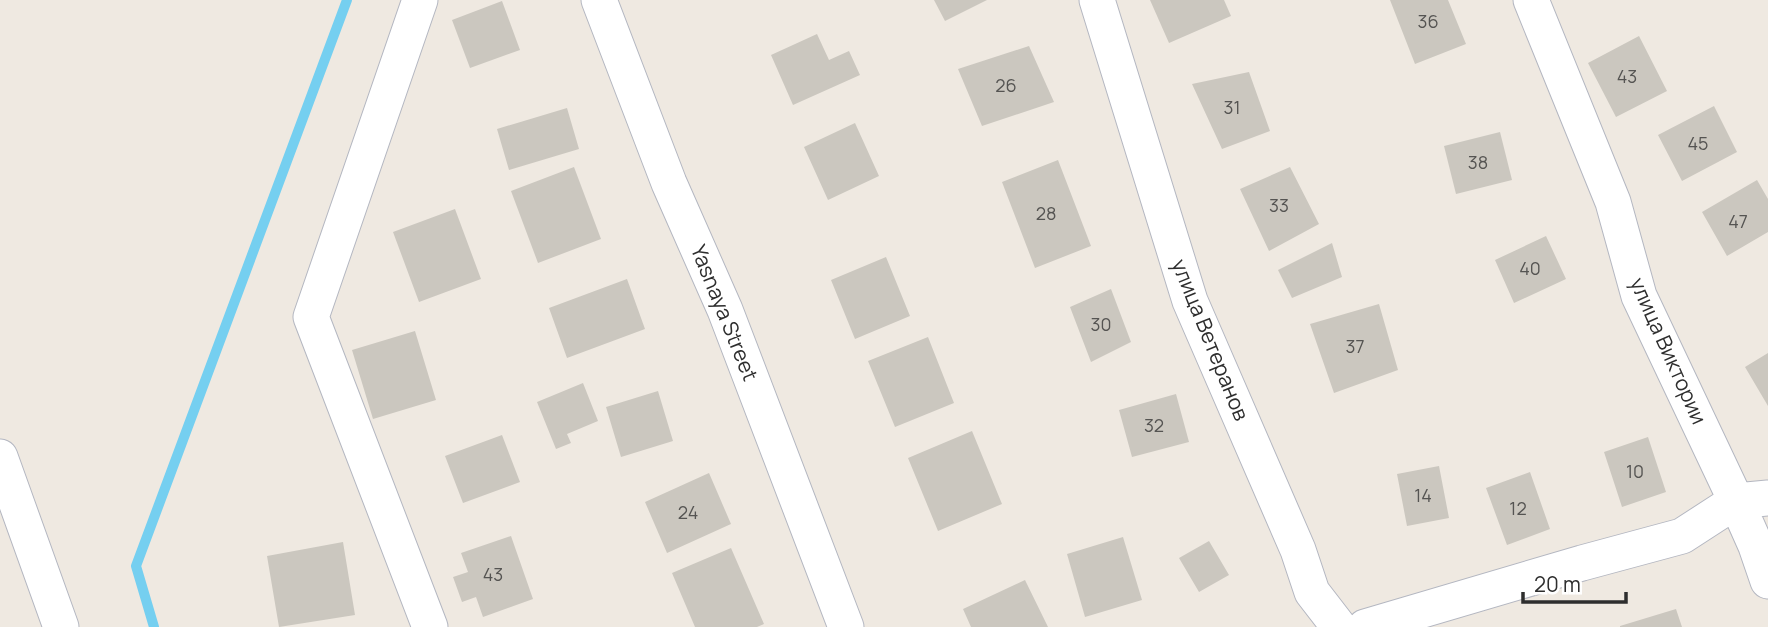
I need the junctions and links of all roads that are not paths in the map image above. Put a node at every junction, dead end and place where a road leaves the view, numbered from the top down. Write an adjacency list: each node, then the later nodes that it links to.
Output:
1 (420, 0): 9 (street)
2 (598, 0): 10 (street, Yasnaya Street)
3 (1097, 0): 11 (street, улица Ветеранов)
4 (1531, 0): 6 (street, улица Виктории)
5 (0, 457): 8 (street)
6 (1752, 499): 7 (street, улица Виктории); 12 (street)
7 (1768, 581)
8 (61, 627)
9 (430, 627)
10 (846, 627)
11 (1339, 627)
12 (1365, 627)

